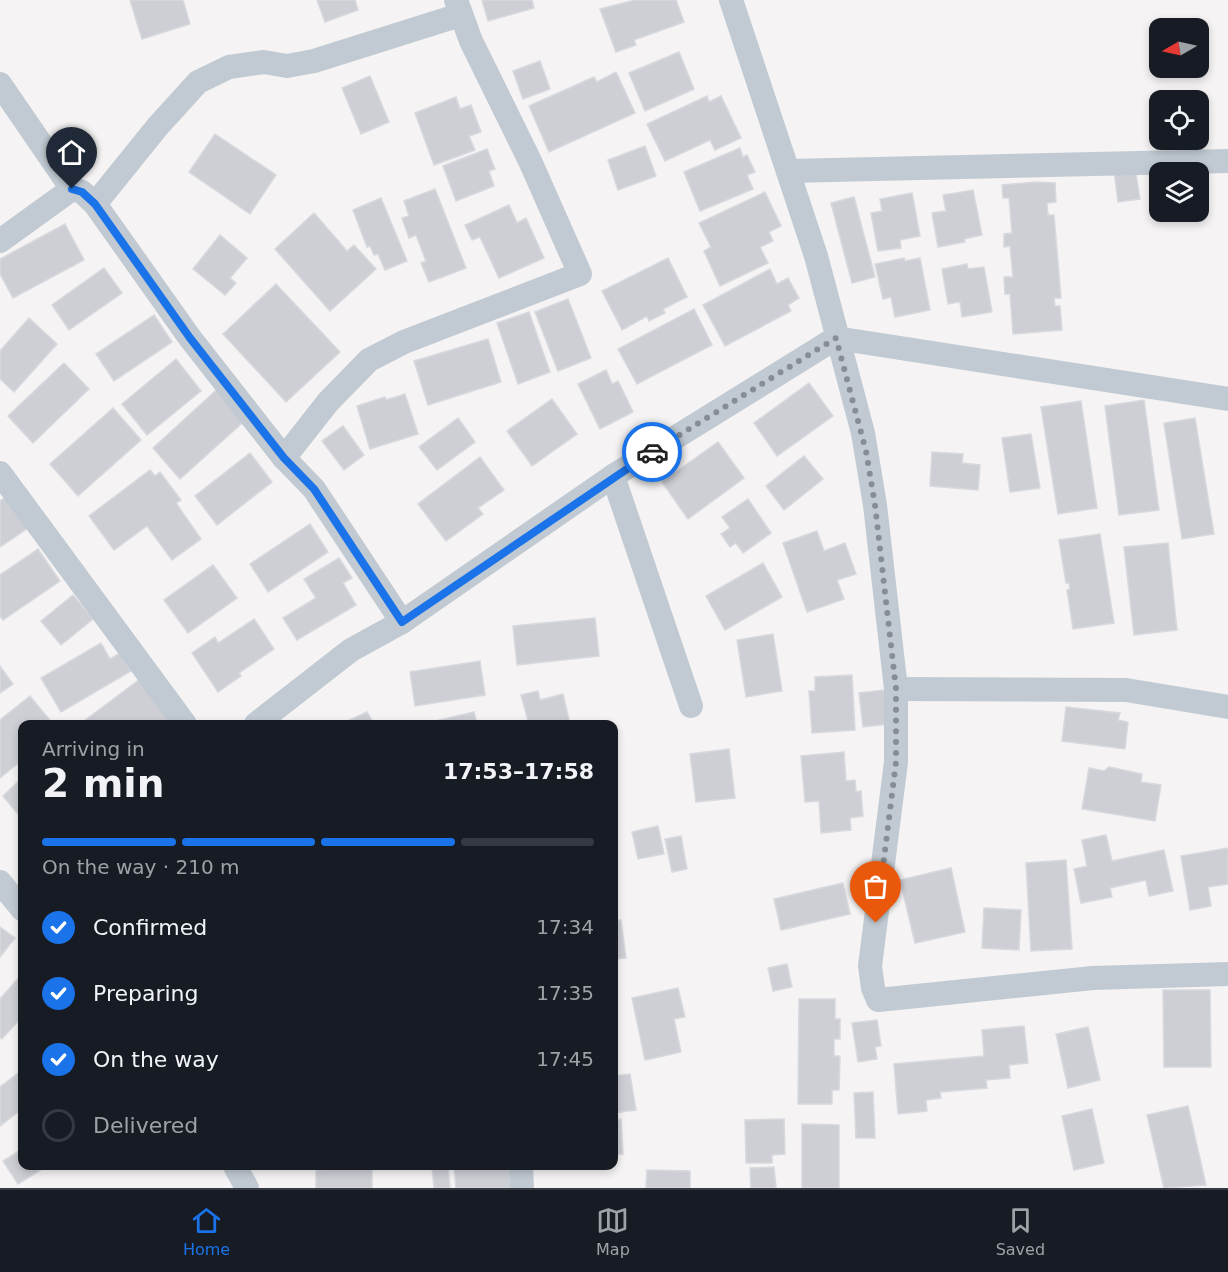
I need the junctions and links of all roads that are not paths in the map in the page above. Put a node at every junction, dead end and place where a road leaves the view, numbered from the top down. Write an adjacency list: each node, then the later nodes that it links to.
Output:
1 (731, 0): 5 (street)
2 (458, 8): 7 (street); 11 (street)
3 (0, 84): 6 (street)
4 (1228, 161): 5 (street)
5 (788, 171): 9 (street)
6 (72, 189): 7 (street); 8 (street)
7 (95, 204): 11 (street)
8 (0, 242)
9 (836, 338): 10 (street); 13 (street); 15 (street)
10 (1228, 399)
11 (284, 458): 14 (street)
12 (0, 473): 18 (street)
13 (613, 476): 14 (street); 16 (street)
14 (402, 622): 19 (street)
15 (896, 689): 17 (street); 20 (street)
16 (690, 706)
17 (1228, 707)
18 (182, 720)
19 (261, 720)
20 (1228, 980)
21 (237, 1170): 23 (street)
22 (521, 1170): 24 (street)
23 (247, 1188)
24 (522, 1188)

